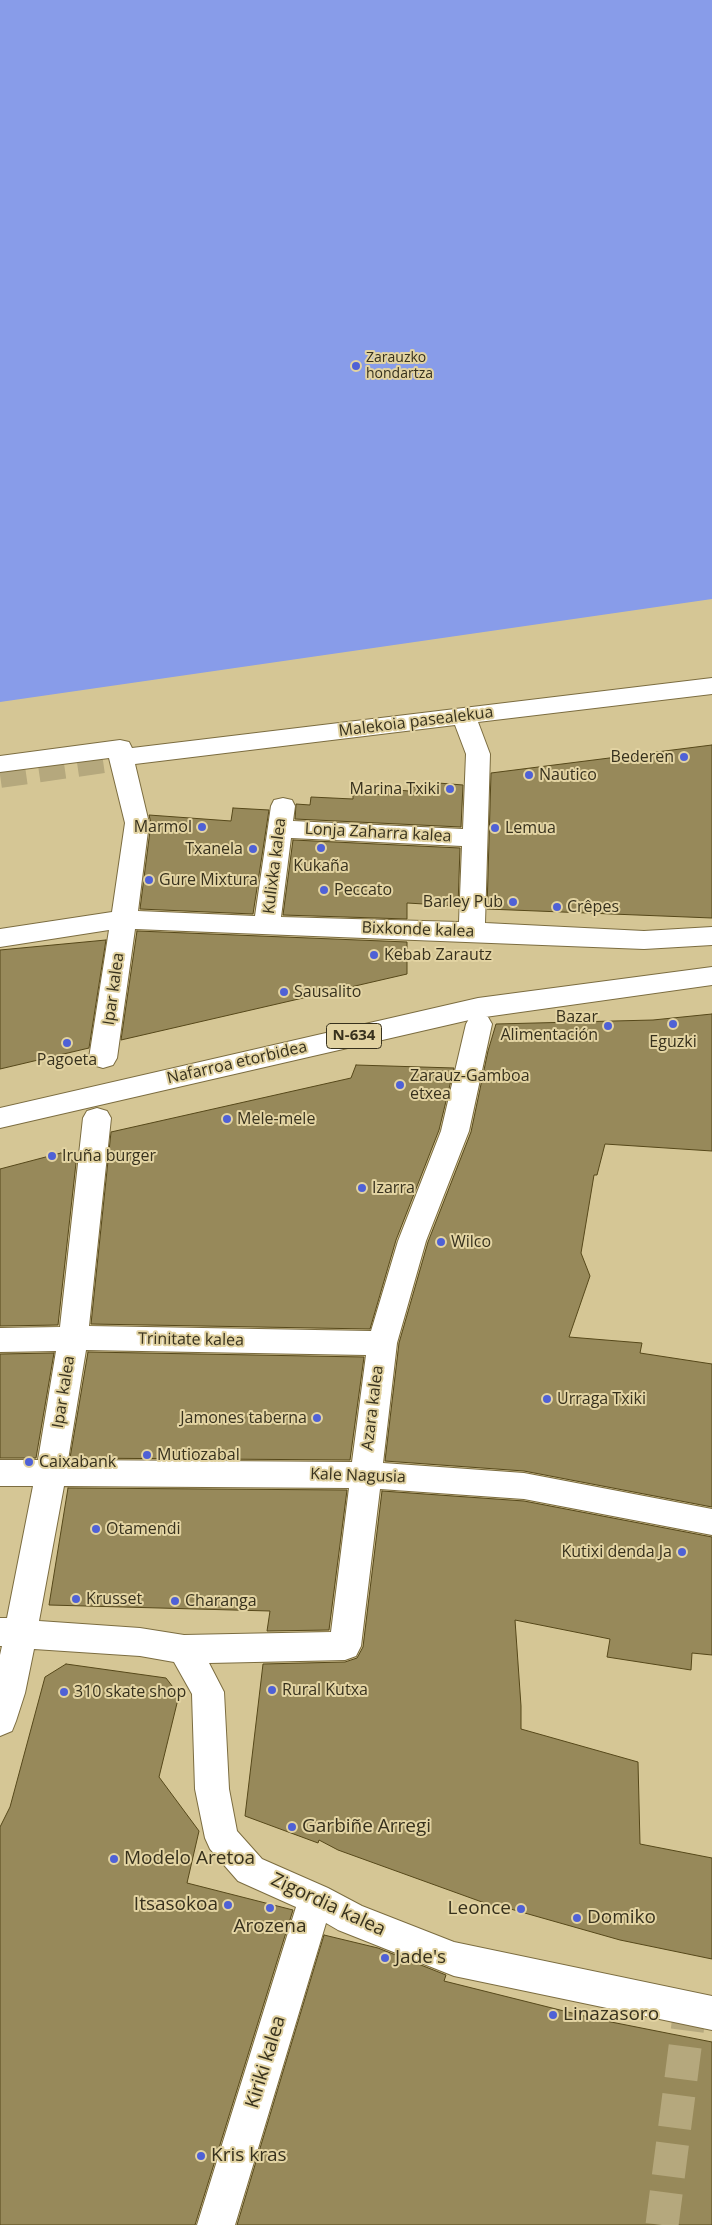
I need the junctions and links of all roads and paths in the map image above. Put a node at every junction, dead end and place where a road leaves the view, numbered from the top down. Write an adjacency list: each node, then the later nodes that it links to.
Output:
1 (712, 686): 2 (main road, Malekoia pasealekua)
2 (464, 716): 3 (main road, Malekoia pasealekua); 6 (main road)
3 (121, 758): 4 (main road); 7 (main road, Ipar kalea)
4 (0, 764)
5 (281, 817): 6 (main road, Lonja Zaharra kalea); 8 (main road, Kulixka kalea)
6 (476, 838): 9 (main road)
7 (124, 919): 8 (main road, Bixkonde kalea); 11 (main road, Bixkonde kalea); 14 (main road, Ipar kalea)
8 (267, 926): 9 (main road, Bixkonde kalea)
9 (472, 932): 10 (main road, Bixkonde kalea)
10 (712, 936)
11 (0, 938)
12 (712, 976): 15 (main road, Nafarroa etorbidea / N-634)
13 (480, 1024): 19 (main road, Azara kalea)
14 (103, 1058)
15 (0, 1118)
16 (97, 1118): 17 (main road, Ipar kalea)
17 (73, 1338): 18 (main road, Trinitate kalea); 19 (main road, Trinitate kalea); 20 (main road, Ipar kalea)
18 (0, 1340)
19 (382, 1343): 22 (main road, Azara kalea)
20 (51, 1472): 21 (main road, Kale Nagusia); 22 (main road, Kale Nagusia); 24 (main road, Ipar kalea)
21 (0, 1473)
22 (365, 1475): 23 (main road, Kale Nagusia); 25 (main road, Azara kalea)
23 (712, 1522)
24 (10, 1632): 25 (main road); 26 (main road, Ipar kalea)
25 (184, 1649): 27 (main road, Zigordia kalea)
26 (0, 1721)
27 (316, 1899): 28 (main road, Zigordia kalea); 29 (main road, Kiriki kalea)
28 (712, 2013)
29 (216, 2225)

